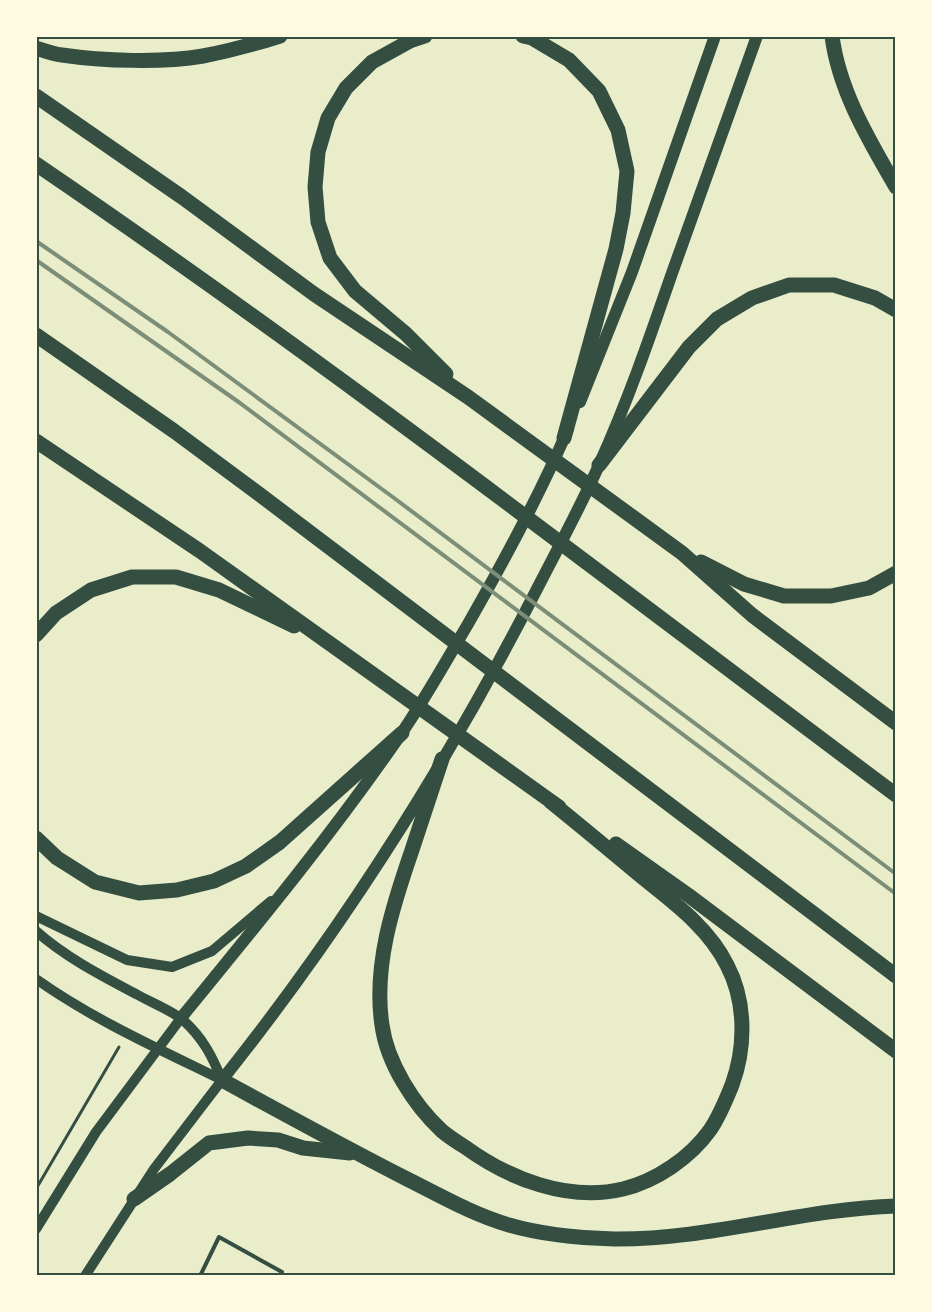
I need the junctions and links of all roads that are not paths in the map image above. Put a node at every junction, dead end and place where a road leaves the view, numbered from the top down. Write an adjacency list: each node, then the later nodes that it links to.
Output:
1 (280, 36): 7 (highway)
2 (425, 36): 13 (highway)
3 (523, 36): 14 (highway)
4 (715, 36): 14 (main road)
5 (757, 36): 16 (main road)
6 (832, 36): 10 (highway)
7 (36, 48)
8 (36, 96): 13 (highway)
9 (36, 164): 24 (highway)
10 (896, 187)
11 (896, 310): 16 (highway)
12 (36, 335): 30 (highway)
13 (468, 397): 17 (highway)
14 (564, 438): 22 (main road)
15 (36, 441): 20 (highway)
16 (599, 465): 23 (main road)
17 (682, 553): 18 (highway); 21 (highway)
18 (896, 573)
19 (36, 634): 20 (highway)
20 (331, 643): 25 (highway)
21 (896, 723)
22 (402, 733): 26 (highway); 27 (main road)
23 (442, 759): 25 (highway); 35 (main road)
24 (896, 795)
25 (551, 802): 34 (highway)
26 (36, 838)
27 (285, 889): 28 (main road); 32 (main road)
28 (36, 916)
29 (36, 931): 32 (main road)
30 (896, 976)
31 (36, 979): 33 (main road)
32 (181, 1018): 33 (main road); 35 (main road)
33 (158, 1048): 35 (main road); 39 (main road)
34 (896, 1051)
35 (222, 1080): 36 (highway); 37 (main road)
36 (357, 1154): 37 (highway); 38 (highway)
37 (134, 1199): 41 (main road)
38 (896, 1206)
39 (36, 1229)
40 (282, 1272): 42 (lane)
41 (85, 1276)
42 (200, 1276)

